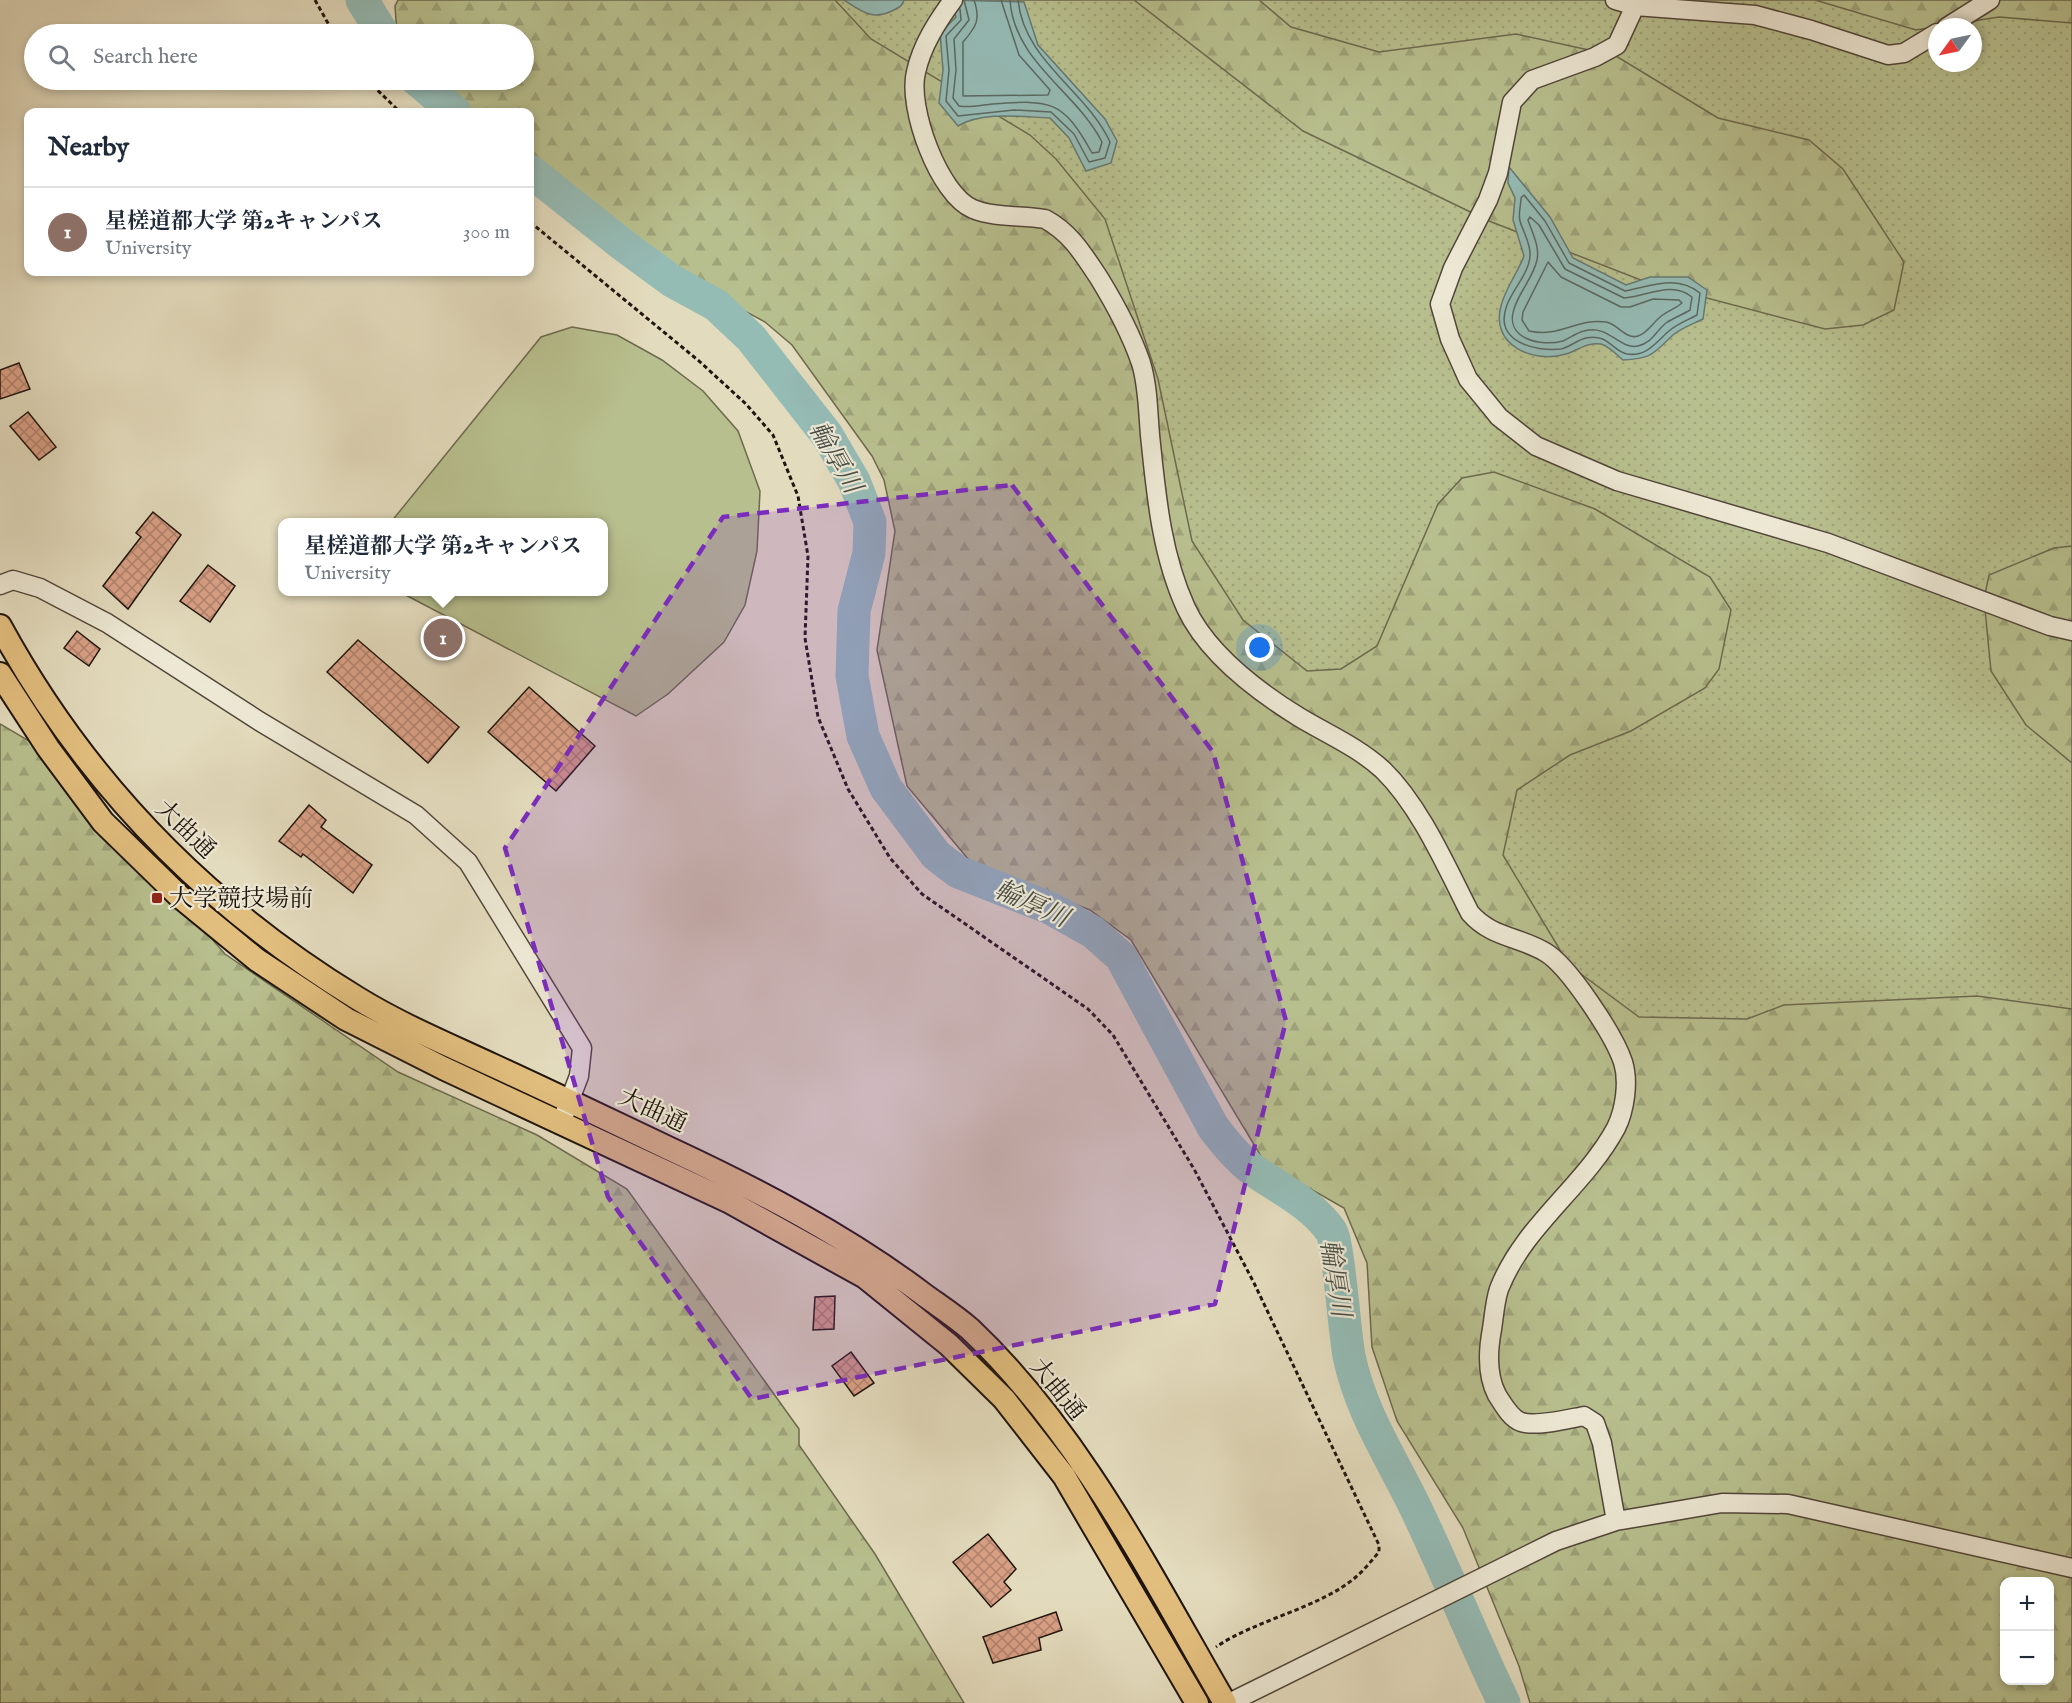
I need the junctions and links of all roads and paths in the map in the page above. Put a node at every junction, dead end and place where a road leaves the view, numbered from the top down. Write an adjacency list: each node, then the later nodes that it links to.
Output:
1 (315, 0): 7 (path)
2 (953, 0): 18 (street)
3 (1615, 0): 5 (street)
4 (1989, 0): 6 (street)
5 (1635, 6): 8 (street); 14 (street)
6 (1961, 18)
7 (328, 24)
8 (1928, 38)
9 (377, 90): 10 (path)
10 (396, 108)
11 (534, 225): 20 (path)
12 (0, 585): 16 (street)
13 (0, 626): 16 (main road, 大曲通)
14 (2072, 631)
15 (0, 674): 17 (main road, 大曲通)
16 (569, 1101): 17 (street); 20 (main road, 大曲通)
17 (561, 1123): 21 (main road, 大曲通)
18 (1616, 1521): 19 (street); 22 (street)
19 (2072, 1568)
20 (1200, 1659): 22 (main road, 大曲通)
21 (1197, 1703)
22 (1227, 1703)

